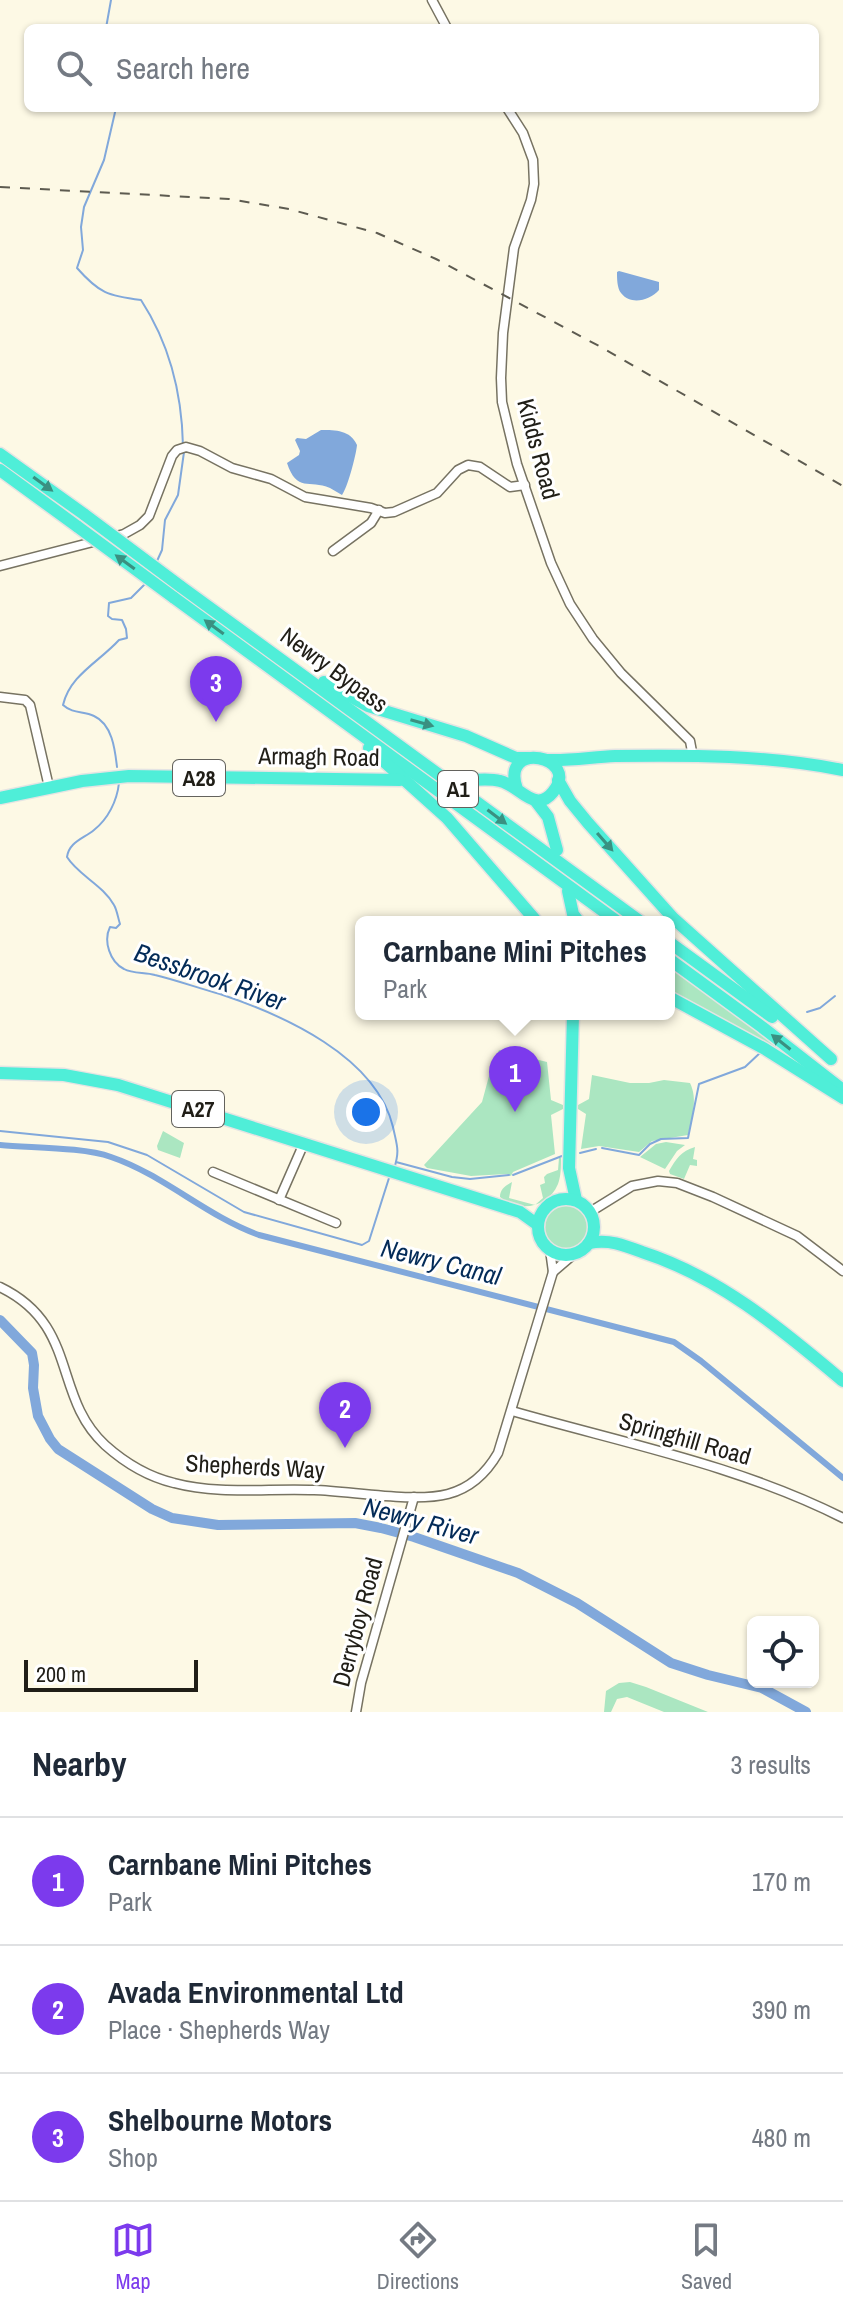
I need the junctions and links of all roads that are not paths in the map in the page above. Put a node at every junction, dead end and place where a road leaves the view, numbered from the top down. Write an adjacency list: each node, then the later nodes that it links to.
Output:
1 (432, 0): 2 (street)
2 (445, 24)
3 (510, 112): 6 (street, Kidds Road)
4 (0, 454): 8 (highway, Newry Bypass / A1, one-way to 8)
5 (0, 470): 8 (highway, Newry Bypass / A1)
6 (525, 485): 7 (street); 15 (street, Kidds Road)
7 (379, 510): 9 (street); 10 (street)
8 (81, 521): 11 (highway, Newry Bypass / A1, bridge)
9 (333, 551)
10 (0, 566)
11 (176, 592): 12 (highway, Newry Bypass / A1); 14 (highway, Newry Bypass / A1, one-way to 11)
12 (276, 655): 16 (highway, one-way to 16); 35 (highway, Newry Bypass / A1, one-way to 35)
13 (0, 697): 25 (street)
14 (322, 705): 32 (highway); 34 (highway, Newry Bypass / A1)
15 (693, 757): 18 (highway); 20 (highway)
16 (528, 758): 17 (highway); 19 (highway)
17 (547, 760): 18 (highway); 24 (highway)
18 (577, 760): 24 (highway)
19 (517, 768): 22 (highway); 26 (highway)
20 (843, 770)
21 (400, 780): 25 (highway, Armagh Road / A28)
22 (499, 780): 23 (highway); 26 (highway)
23 (462, 781)
24 (556, 783): 28 (highway); 29 (highway); 36 (highway, one-way to 36)
25 (49, 787): 27 (highway, Armagh Road / A28)
26 (517, 789): 28 (highway)
27 (0, 798)
28 (535, 800): 29 (highway)
29 (548, 817): 30 (highway)
30 (557, 850)
31 (568, 891): 33 (highway)
32 (532, 916)
33 (573, 916)
34 (610, 916)
35 (633, 916)
36 (671, 916)
37 (675, 920): 42 (highway, one-way to 42)
38 (675, 946): 42 (highway)
39 (675, 964): 45 (highway, one-way to 39)
40 (675, 1000): 46 (highway)
41 (573, 1020): 48 (highway)
42 (831, 1059): 43 (highway)
43 (843, 1068)
44 (0, 1073): 47 (highway, A27)
45 (843, 1090)
46 (843, 1098)
47 (304, 1143): 50 (street); 54 (highway, A27)
48 (569, 1168): 51 (highway); 52 (highway)
49 (213, 1172): 50 (street)
50 (279, 1200): 56 (street)
51 (576, 1200): 52 (highway); 55 (highway)
52 (553, 1201): 53 (highway)
53 (542, 1211): 54 (highway, A27); 57 (highway)
54 (520, 1212): 57 (highway, A27)
55 (592, 1216): 58 (highway); 59 (highway); 62 (street)
56 (336, 1223)
57 (538, 1225): 60 (highway, A27)
58 (611, 1241): 59 (highway); 65 (highway)
59 (589, 1243): 61 (highway)
60 (550, 1250): 61 (highway); 63 (street, Shepherds Way)
61 (574, 1254): 63 (street)
62 (843, 1271)
63 (553, 1272): 66 (street, Shepherds Way)
64 (0, 1287): 67 (street, Shepherds Way)
65 (843, 1381)
66 (512, 1411): 67 (street, Shepherds Way); 68 (street, Springhill Road)
67 (414, 1497): 69 (street, Derryboy Road)
68 (843, 1518)
69 (356, 1712)

